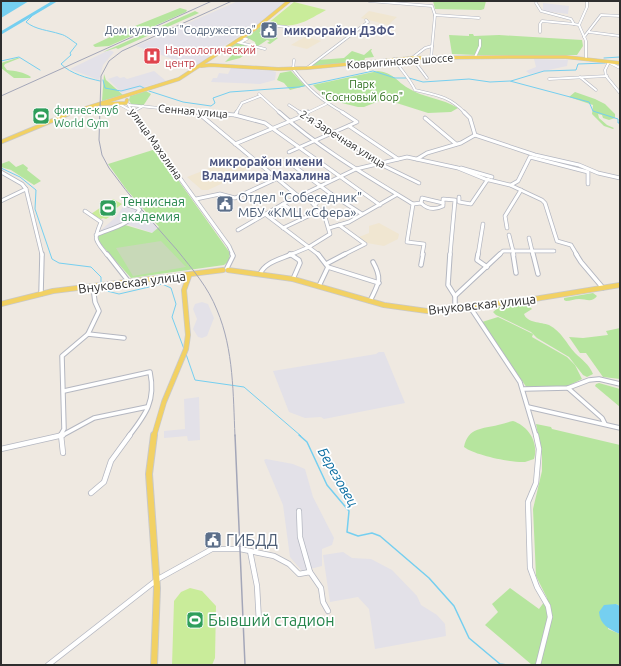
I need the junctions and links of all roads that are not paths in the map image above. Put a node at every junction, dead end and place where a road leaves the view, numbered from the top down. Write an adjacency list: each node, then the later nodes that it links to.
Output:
1 (289, 1): 11 (main road)
2 (369, 1): 6 (street)
3 (431, 1): 6 (street)
4 (587, 1): 13 (street)
5 (536, 3): 12 (street)
6 (432, 6): 7 (street)
7 (434, 15): 9 (street); 21 (street)
8 (620, 16): 16 (street)
9 (479, 18)
10 (366, 20): 32 (street)
11 (262, 24): 14 (street); 20 (main road)
12 (574, 24): 13 (street); 15 (street)
13 (579, 25): 18 (street)
14 (305, 32)
15 (540, 32)
16 (589, 32): 17 (street); 18 (street)
17 (620, 36)
18 (584, 37): 26 (street)
19 (480, 40): 23 (street)
20 (238, 42): 22 (street); 31 (main road)
21 (432, 46): 24 (street); 25 (street)
22 (265, 49)
23 (475, 57): 25 (main road, Ковригинское шоссе); 26 (main road, Ковригинское шоссе)
24 (412, 58): 25 (main road, Ковригинское шоссе); 28 (main road, Ковригинское шоссе); 37 (street)
25 (431, 58)
26 (586, 59): 29 (main road, Ковригинское шоссе)
27 (294, 60): 34 (street)
28 (394, 60): 32 (main road, Ковригинское шоссе); 60 (street)
29 (610, 62): 30 (main road, Ковригинское шоссе); 33 (street); 35 (street)
30 (618, 62)
31 (206, 63): 34 (main road, Ковригинское шоссе); 41 (main road)
32 (307, 68): 34 (main road, Ковригинское шоссе)
33 (620, 68)
34 (293, 69): 47 (street)
35 (607, 76): 36 (street); 40 (street)
36 (580, 77): 38 (street); 39 (street)
37 (427, 78)
38 (549, 79)
39 (596, 90)
40 (619, 90)
41 (131, 94): 42 (main road); 44 (main road)
42 (119, 97): 43 (main road); 44 (main road)
43 (114, 99): 45 (main road); 49 (main road)
44 (128, 102): 46 (main road); 50 (street, Сенная улица); 51 (street, улица Махалина)
45 (114, 104): 46 (main road); 49 (main road)
46 (119, 104): 51 (street)
47 (327, 104): 54 (street); 57 (street)
48 (289, 105): 54 (street, 2-я Заречная улица)
49 (91, 106): 62 (main road)
50 (143, 106): 51 (street); 52 (street, Сенная улица)
51 (132, 111): 91 (street, улица Махалина)
52 (196, 111): 53 (street, Сенная улица); 63 (street)
53 (235, 115): 56 (street); 58 (street, Сенная улица)
54 (305, 115): 56 (street); 59 (street, 2-я Заречная улица)
55 (425, 118): 64 (street)
56 (290, 122): 58 (street); 61 (street)
57 (349, 126): 59 (street); 67 (street)
58 (272, 128): 63 (street); 65 (street, Сенная улица)
59 (332, 133): 61 (street); 70 (street, 2-я Заречная улица)
60 (475, 135): 64 (street); 75 (street)
61 (316, 141): 65 (street); 72 (street)
62 (1, 142)
63 (235, 144): 76 (street)
64 (456, 144): 68 (street)
65 (298, 148): 66 (street); 74 (street, Сенная улица)
66 (289, 152)
67 (398, 159): 68 (street); 70 (street)
68 (417, 159): 71 (street)
69 (286, 160): 82 (street)
70 (379, 164): 72 (street); 79 (street, 2-я Заречная улица)
71 (458, 168): 77 (street); 78 (street)
72 (356, 169): 74 (street); 87 (street)
73 (1, 172): 83 (street)
74 (339, 177): 82 (street); 100 (street, Сенная улица)
75 (620, 178)
76 (276, 179): 89 (street); 91 (street)
77 (488, 179): 81 (street); 90 (street)
78 (501, 180)
79 (419, 184)
80 (588, 184): 81 (street)
81 (510, 185): 84 (street)
82 (320, 186): 85 (street); 86 (street)
83 (26, 189): 94 (street); 137 (street)
84 (520, 190): 110 (street); 136 (street)
85 (304, 194): 89 (street); 98 (street)
86 (331, 194): 98 (street); 104 (street)
87 (396, 195): 99 (street); 100 (street)
88 (431, 195): 93 (street)
89 (298, 196): 97 (street)
90 (459, 197)
91 (196, 199): 124 (street, улица Махалина)
92 (131, 200): 112 (street)
93 (430, 200): 95 (street); 96 (street)
94 (1, 201)
95 (421, 203): 96 (street); 99 (street)
96 (443, 203): 138 (street)
97 (283, 204): 103 (street); 105 (street)
98 (316, 204): 101 (street)
99 (413, 204): 121 (street)
100 (380, 205): 104 (street)
101 (321, 210): 105 (street); 109 (street)
102 (85, 211): 112 (street)
103 (265, 214): 108 (street); 111 (street)
104 (362, 214): 107 (street)
105 (303, 218): 108 (street)
106 (483, 224): 123 (street)
107 (339, 225): 109 (street); 122 (street)
108 (283, 228): 115 (street)
109 (329, 228): 115 (street)
110 (507, 228)
111 (238, 230)
112 (96, 235): 131 (street)
113 (509, 235): 116 (street)
114 (529, 238): 117 (street)
115 (309, 247): 119 (street); 122 (street)
116 (513, 251): 117 (street); 123 (street); 125 (street)
117 (533, 251): 118 (street); 127 (street)
118 (554, 251)
119 (290, 254): 126 (street); 130 (street)
120 (373, 262): 132 (street)
121 (421, 265)
122 (327, 266): 132 (street); 134 (street)
123 (487, 267): 138 (street)
124 (226, 269): 126 (main road, Внуковская улица); 129 (main road, Внуковская улица)
125 (516, 273)
126 (260, 274): 130 (main road, Внуковская улица)
127 (538, 274)
128 (169, 277): 129 (main road, Внуковская улица); 129 (main road); 131 (main road, Внуковская улица)
129 (186, 277): 160 (main road)
130 (293, 279): 134 (main road, Внуковская улица)
131 (129, 282): 135 (main road, Внуковская улица)
132 (379, 283): 139 (street)
133 (620, 285): 136 (main road, Внуковская улица)
134 (319, 286): 139 (main road, Внуковская улица)
135 (93, 287): 137 (main road, Внуковская улица); 143 (street)
136 (603, 288): 141 (main road, Внуковская улица)
137 (41, 294): 140 (main road, Внуковская улица)
138 (455, 296): 142 (street)
139 (370, 301): 142 (main road, Внуковская улица)
140 (1, 304)
141 (470, 307): 142 (main road, Внуковская улица); 147 (street)
142 (455, 309)
143 (88, 334): 144 (street); 148 (street)
144 (124, 338)
145 (620, 384): 146 (street)
146 (568, 388): 147 (street); 151 (street)
147 (524, 390): 150 (street)
148 (64, 391): 149 (street); 153 (street)
149 (146, 407): 153 (street); 156 (street)
150 (528, 407): 151 (street); 165 (street)
151 (605, 424): 152 (street)
152 (620, 428)
153 (60, 437): 154 (street); 155 (street)
154 (1, 449)
155 (63, 454)
156 (91, 493)
157 (300, 511): 159 (street)
158 (250, 551): 159 (street); 160 (street); 162 (street)
159 (310, 572): 161 (street)
160 (158, 579): 163 (street); 164 (main road)
161 (328, 611)
162 (259, 622)
163 (48, 665)
164 (154, 665)
165 (538, 665)

